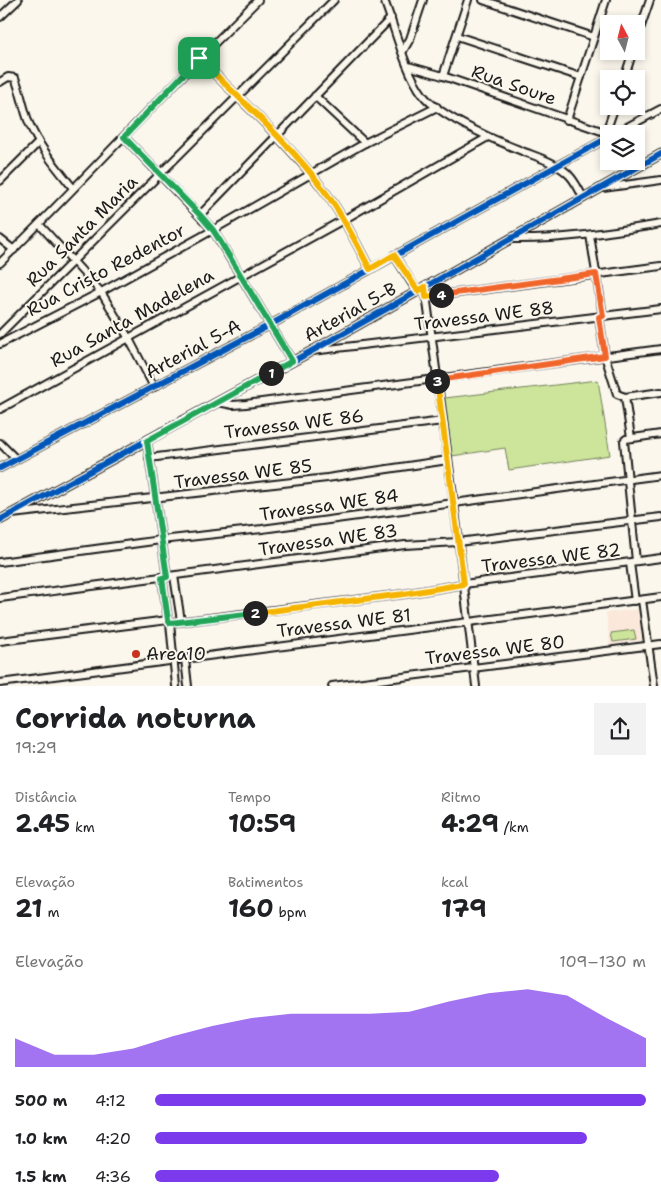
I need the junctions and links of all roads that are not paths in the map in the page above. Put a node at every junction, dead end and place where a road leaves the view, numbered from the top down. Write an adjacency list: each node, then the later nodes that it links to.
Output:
1 (18, 0): 11 (street)
2 (258, 0): 16 (street)
3 (334, 0): 21 (street, Rua Santa Maria)
4 (384, 0): 12 (street)
5 (423, 0): 15 (street)
6 (468, 0): 13 (street)
7 (483, 0): 14 (street)
8 (606, 0): 14 (street)
9 (650, 0): 10 (street)
10 (645, 15)
11 (0, 17)
12 (391, 18): 15 (street); 22 (street)
13 (457, 36): 18 (street); 19 (street)
14 (594, 37): 19 (street)
15 (402, 51): 17 (street)
16 (199, 58): 21 (street); 30 (street)
17 (408, 66): 18 (street, Rua Soure); 24 (street)
18 (443, 76): 26 (street, Rua Soure)
19 (581, 77): 26 (street)
20 (0, 82): 33 (street)
21 (236, 96): 29 (street); 37 (street, Rua Santa Maria)
22 (314, 96): 29 (street); 34 (street)
23 (661, 102): 25 (street)
24 (437, 107): 31 (street); 34 (street, Rua Cristo Redentor)
25 (659, 110): 27 (street, Arterial 5-A)
26 (567, 120): 28 (street, Rua Soure)
27 (628, 125)
28 (600, 131)
29 (276, 135): 38 (street); 44 (street)
30 (124, 137): 37 (street); 41 (street)
31 (488, 137): 36 (street); 45 (street, Rua Santa Madelena)
32 (600, 140): 36 (street, Arterial 5-A)
33 (39, 142): 40 (street); 41 (street)
34 (365, 143): 38 (street, Rua Cristo Redentor)
35 (661, 154): 42 (main road, Arterial 5-B)
36 (555, 166): 43 (street); 53 (street, Arterial 5-A)
37 (159, 174): 44 (street); 54 (street, Rua Santa Maria)
38 (311, 174): 45 (street); 48 (street, Rua Cristo Redentor)
39 (661, 180): 42 (street)
40 (0, 181)
41 (74, 188): 46 (street)
42 (601, 188): 43 (main road, Arterial 5-B)
43 (584, 197): 51 (main road, Arterial 5-B)
44 (200, 215): 48 (street)
45 (343, 220): 57 (street); 59 (street, Rua Santa Madelena)
46 (39, 224): 52 (street); 54 (street)
47 (661, 224): 49 (street)
48 (213, 230): 59 (street); 61 (street, Rua Cristo Redentor)
49 (590, 235): 51 (street); 58 (street)
50 (0, 239): 52 (street)
51 (508, 239): 60 (main road, Arterial 5-B)
52 (14, 250): 55 (street)
53 (394, 255): 57 (street, Arterial 5-A); 60 (street)
54 (74, 261): 61 (street); 66 (street, Rua Santa Maria)
55 (0, 263)
56 (661, 266): 58 (street)
57 (370, 269): 65 (street, Arterial 5-A)
58 (596, 274): 62 (street); 64 (street)
59 (242, 276): 65 (street); 67 (street, Rua Santa Madelena)
60 (421, 289): 62 (street); 71 (main road, Arterial 5-B)
61 (101, 292): 67 (street); 69 (street, Rua Cristo Redentor)
62 (426, 297): 68 (street)
63 (661, 309): 64 (street, Travessa WE 88)
64 (601, 317): 68 (street, Travessa WE 88); 72 (street)
65 (270, 325): 73 (street); 75 (street, Arterial 5-A)
66 (0, 334)
67 (128, 337): 75 (street); 79 (street, Rua Santa Madelena)
68 (432, 338): 71 (street, Travessa WE 88); 74 (street)
69 (0, 344)
70 (661, 349): 72 (street)
71 (310, 352): 73 (main road, Arterial 5-B)
72 (605, 356): 74 (street); 77 (street)
73 (292, 361): 78 (main road, Arterial 5-B)
74 (437, 380): 78 (street); 80 (street)
75 (154, 387): 86 (street, Arterial 5-A)
76 (661, 392): 77 (street)
77 (625, 397): 82 (street)
78 (218, 402): 83 (main road, Arterial 5-B)
79 (0, 409)
80 (443, 421): 85 (street, Travessa WE 86); 87 (street)
81 (661, 434): 82 (street)
82 (631, 438): 90 (street)
83 (147, 441): 85 (street); 93 (main road, Arterial 5-B)
84 (0, 443): 86 (street)
85 (149, 458): 91 (street)
86 (16, 459): 88 (street, Arterial 5-A)
87 (448, 460): 91 (street, Travessa WE 85); 92 (street)
88 (0, 468)
89 (661, 476): 90 (street, Travessa WE 84)
90 (627, 480): 92 (street, Travessa WE 84); 96 (street)
91 (155, 499): 93 (street, Travessa WE 85); 97 (street)
92 (454, 503): 97 (street, Travessa WE 84); 98 (street)
93 (10, 514): 95 (main road, Arterial 5-B)
94 (661, 516): 96 (street, Travessa WE 83)
95 (0, 520)
96 (631, 520): 98 (street, Travessa WE 83); 101 (street)
97 (161, 540): 100 (street, Travessa WE 84); 103 (street)
98 (458, 542): 102 (street, Travessa WE 83); 104 (street)
99 (661, 558): 101 (street, Travessa WE 82)
100 (0, 562)
101 (633, 562): 104 (street, Travessa WE 82); 107 (street)
102 (174, 576): 103 (street, Travessa WE 83); 109 (street)
103 (164, 577): 106 (street, Travessa WE 83); 108 (street)
104 (464, 584): 109 (street, Travessa WE 82); 110 (street)
105 (661, 597): 107 (street, Travessa WE 81)
106 (0, 598)
107 (638, 601): 110 (street, Travessa WE 81); 113 (street)
108 (169, 621): 109 (street, Travessa WE 82); 111 (street, Travessa WE 82); 115 (street)
109 (181, 621)
110 (468, 622): 114 (street, Travessa WE 81); 116 (street)
111 (0, 641)
112 (661, 644): 113 (street, Travessa WE 80)
113 (649, 645): 116 (street, Travessa WE 80); 122 (street)
114 (185, 659): 115 (street, Travessa WE 81); 119 (street)
115 (173, 660): 117 (street, Travessa WE 81); 118 (street)
116 (474, 668): 120 (street, Travessa WE 80); 121 (street)
117 (0, 683)
118 (176, 686)
119 (188, 686)
120 (332, 686)
121 (476, 686)
122 (654, 686)

